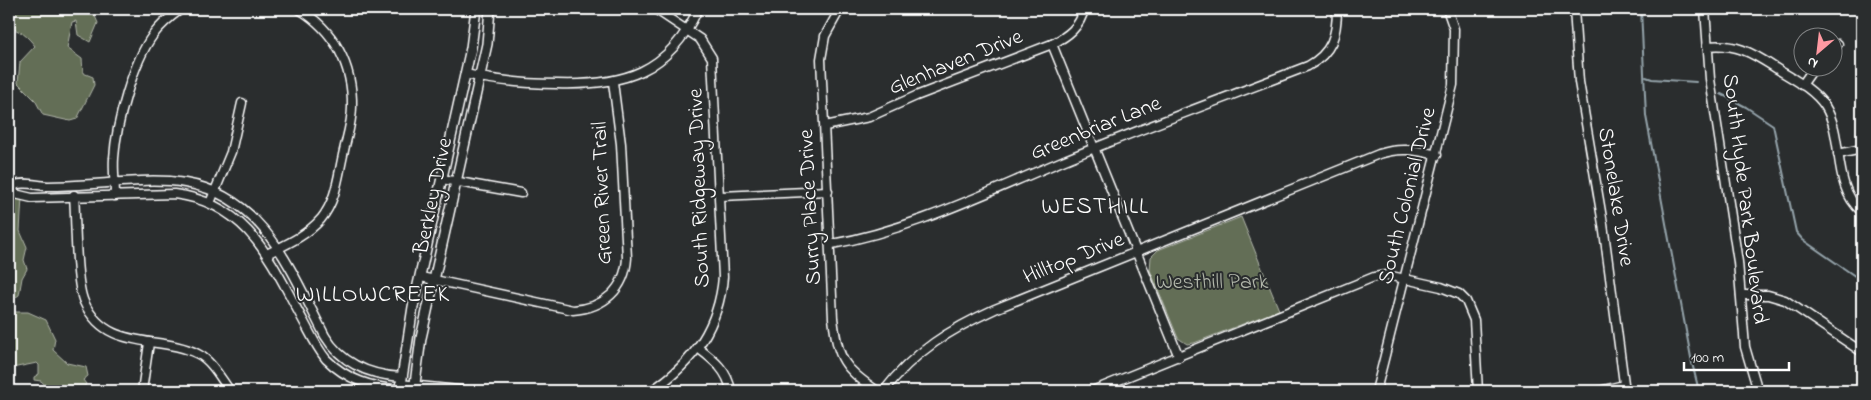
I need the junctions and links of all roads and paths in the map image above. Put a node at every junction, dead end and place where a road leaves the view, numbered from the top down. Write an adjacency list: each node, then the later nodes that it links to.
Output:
1 (181, 9): 29 (street)
2 (299, 9): 40 (street)
3 (476, 9): 16 (street, Berkley Drive)
4 (490, 9): 17 (street, Berkley Drive)
5 (655, 9): 13 (street, South Ridgeway Drive)
6 (698, 9): 13 (street)
7 (840, 9): 22 (street, Surry Place Drive)
8 (1084, 9): 14 (street, Glenhaven Drive)
9 (1337, 9): 23 (street, Greenbriar Lane)
10 (1447, 9): 26 (street, South Colonial Drive)
11 (1574, 9): 53 (street, Stonelake Drive)
12 (1705, 9): 15 (street, South Hyde Park Boulevard)
13 (688, 29): 19 (street); 35 (street, South Ridgeway Drive)
14 (1052, 44): 22 (street, Glenhaven Drive); 23 (street)
15 (1707, 46): 20 (street); 46 (street, South Hyde Park Boulevard)
16 (465, 74): 17 (street); 27 (street, Berkley Drive)
17 (479, 77): 19 (street); 28 (street, Berkley Drive)
18 (1807, 78): 20 (street)
19 (613, 82): 45 (street, Green River Trail)
20 (1802, 85): 25 (street)
21 (242, 103): 31 (street)
22 (824, 126): 32 (street, Surry Place Drive)
23 (1093, 148): 39 (street, Greenbriar Lane); 41 (street)
24 (1862, 149): 25 (street)
25 (1838, 154): 38 (street)
26 (1437, 155): 41 (street, Hilltop Drive); 44 (street, South Colonial Drive)
27 (442, 179): 28 (street); 43 (street, Berkley Drive)
28 (456, 182): 33 (street); 45 (street, Berkley Drive)
29 (115, 183): 30 (street); 31 (street); 34 (street)
30 (74, 185): 36 (street); 36 (street)
31 (215, 191): 37 (street); 40 (street)
32 (828, 191): 35 (street); 39 (street, Surry Place Drive)
33 (521, 192)
34 (116, 196): 36 (street); 37 (street)
35 (721, 196): 48 (street, South Ridgeway Drive)
36 (74, 198): 47 (street)
37 (210, 203): 42 (street)
38 (1862, 212)
39 (832, 244): 59 (street, Surry Place Drive)
40 (279, 248): 42 (street); 51 (street)
41 (1137, 252): 50 (street); 60 (street, Hilltop Drive)
42 (267, 254): 51 (street)
43 (421, 277): 45 (street, Green River Trail); 51 (street, Berkley Drive)
44 (1404, 278): 50 (street); 62 (street, South Colonial Drive); 63 (street)
45 (434, 280): 52 (street, Berkley Drive)
46 (1742, 296): 49 (street); 65 (street, South Hyde Park Boulevard)
47 (148, 343): 54 (street); 55 (street)
48 (698, 348): 57 (street, South Ridgeway Drive); 58 (street)
49 (1862, 352)
50 (1178, 357): 61 (street)
51 (400, 386): 52 (street)
52 (414, 388): 56 (street)
53 (1624, 388): 64 (street)
54 (142, 391)
55 (230, 391)
56 (468, 391)
57 (651, 391)
58 (731, 391)
59 (877, 391)
60 (884, 391)
61 (1092, 391)
62 (1376, 391)
63 (1478, 391)
64 (1598, 391)
65 (1758, 391)

